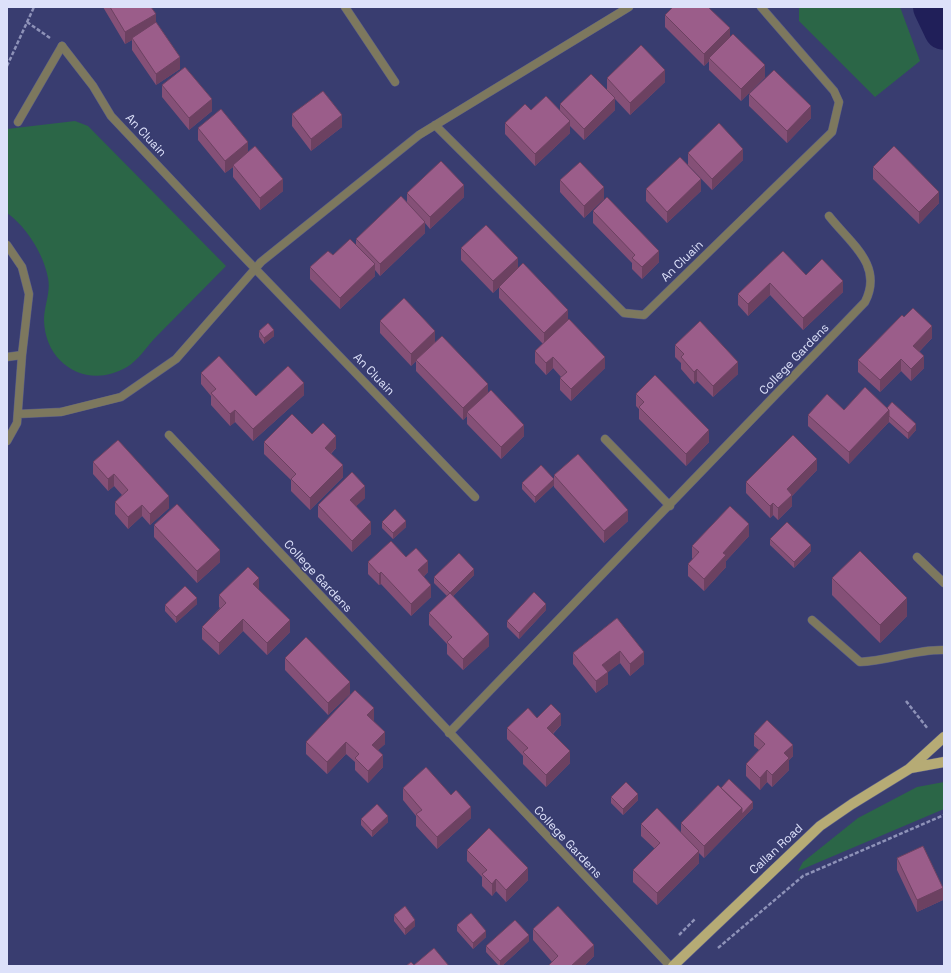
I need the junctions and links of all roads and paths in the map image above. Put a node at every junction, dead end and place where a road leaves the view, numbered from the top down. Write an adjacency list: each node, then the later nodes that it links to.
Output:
1 (34, 7): 5 (path)
2 (346, 7): 8 (street)
3 (629, 7): 10 (street)
4 (761, 7): 10 (street, An Cluain)
5 (27, 22): 6 (path); 7 (path)
6 (62, 46): 9 (street); 13 (street, An Cluain)
7 (7, 66)
8 (395, 82)
9 (18, 122)
10 (436, 126): 13 (street)
11 (829, 216): 21 (street, College Gardens)
12 (7, 245): 14 (street)
13 (255, 269): 16 (street); 20 (street, An Cluain)
14 (22, 355): 15 (street); 16 (street)
15 (7, 357)
16 (18, 414): 19 (street)
17 (169, 435): 28 (street, College Gardens)
18 (605, 439): 21 (street)
19 (7, 441)
20 (475, 497)
21 (670, 506): 28 (street, College Gardens)
22 (917, 556): 23 (street)
23 (944, 583)
24 (812, 620): 25 (street)
25 (944, 650)
26 (906, 701): 27 (path)
27 (931, 732)
28 (450, 734): 34 (street, College Gardens)
29 (944, 737): 31 (main road, Callan Road)
30 (944, 762): 31 (main road, Callan Road)
31 (909, 769): 35 (main road, Callan Road)
32 (944, 815): 33 (path)
33 (716, 950)
34 (670, 966)
35 (674, 966)

